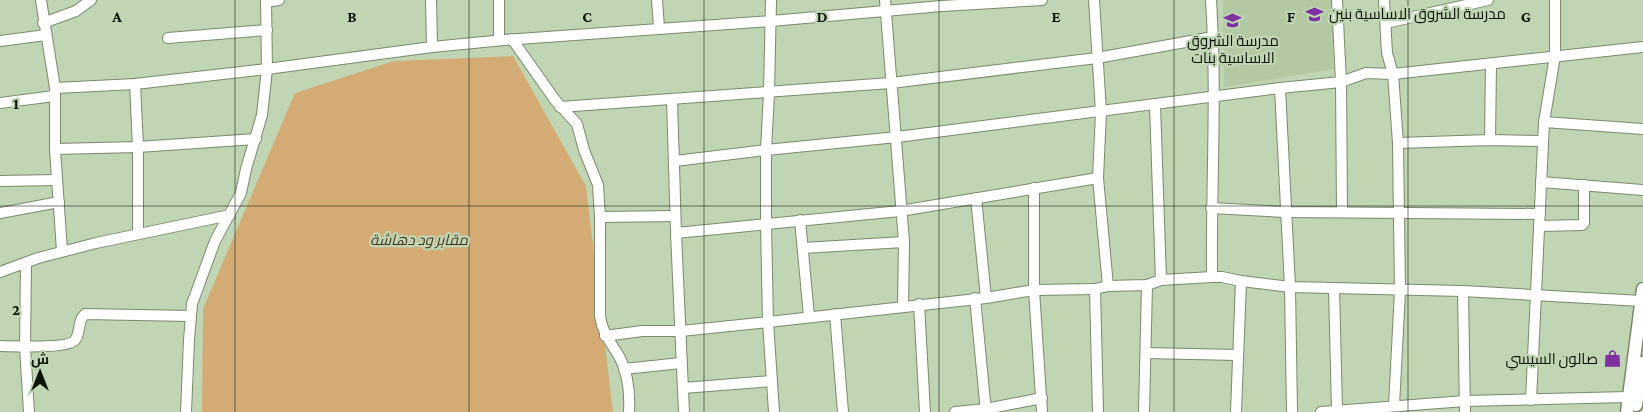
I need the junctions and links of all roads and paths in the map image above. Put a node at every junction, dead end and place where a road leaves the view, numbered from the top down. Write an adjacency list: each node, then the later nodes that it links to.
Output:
1 (41, 0): 20 (street)
2 (91, 0): 20 (street)
3 (279, 0): 15 (street)
4 (431, 0): 30 (street)
5 (499, 0): 27 (street)
6 (657, 0): 21 (street)
7 (771, 0): 18 (street)
8 (1042, 0): 16 (street)
9 (1094, 0): 32 (street)
10 (1211, 0): 24 (street)
11 (1337, 0): 36 (street)
12 (1384, 0): 19 (street)
13 (1488, 0): 19 (street)
14 (1555, 0): 31 (street)
15 (266, 1): 22 (street)
16 (942, 3): 17 (street)
17 (885, 5): 18 (street); 37 (street)
18 (771, 21): 21 (street); 41 (street)
19 (1386, 22): 35 (street)
20 (44, 23): 23 (street)
21 (659, 28): 26 (street)
22 (266, 30): 25 (street); 34 (street)
23 (46, 35): 28 (street); 40 (street)
24 (1213, 37): 32 (street); 42 (street)
25 (168, 38)
26 (512, 39): 27 (street); 46 (street)
27 (498, 40): 30 (street)
28 (0, 41)
29 (1643, 46): 31 (street)
30 (432, 47): 34 (street)
31 (1555, 56): 33 (street); 48 (street)
32 (1097, 58): 37 (street); 47 (street)
33 (1491, 64): 35 (street); 52 (street)
34 (267, 69): 38 (street); 51 (street)
35 (1393, 74): 36 (street); 54 (street)
36 (1341, 82): 39 (street); 71 (street)
37 (891, 83): 41 (street); 50 (street)
38 (135, 84): 40 (street); 55 (street)
39 (1280, 88): 42 (street); 70 (street)
40 (55, 92): 44 (street); 56 (street)
41 (769, 93): 43 (street); 57 (street)
42 (1215, 97): 45 (street); 68 (street)
43 (672, 99): 46 (street); 58 (street)
44 (0, 103)
45 (1155, 105): 47 (street); 89 (street)
46 (560, 107): 77 (street)
47 (1101, 112): 50 (street); 59 (street)
48 (1544, 122): 49 (street); 53 (street)
49 (1643, 129)
50 (897, 137): 57 (street); 69 (street)
51 (256, 139): 55 (street); 74 (street)
52 (1490, 140): 53 (street); 54 (street)
53 (1543, 141): 62 (street)
54 (1398, 143): 72 (street)
55 (138, 147): 56 (street); 81 (street)
56 (55, 149): 60 (street)
57 (766, 150): 58 (street); 79 (street)
58 (675, 161): 76 (street)
59 (1098, 178): 64 (street); 92 (street)
60 (58, 180): 61 (street); 67 (street)
61 (0, 181)
62 (1541, 182): 63 (street); 75 (street)
63 (1584, 185): 65 (street); 80 (street)
64 (1034, 188): 66 (street); 96 (street)
65 (1643, 190)
66 (976, 198): 69 (street); 102 (street)
67 (59, 202): 73 (street); 85 (street)
68 (1211, 208): 70 (street); 88 (street)
69 (900, 211): 78 (street); 83 (street)
70 (1285, 212): 71 (street); 93 (street)
71 (1342, 212): 72 (street)
72 (1398, 212): 75 (street); 97 (street)
73 (0, 213)
74 (230, 214): 81 (street); 106 (street)
75 (1540, 214): 80 (street)
76 (675, 216): 77 (street); 82 (street)
77 (600, 217): 110 (street)
78 (800, 220): 79 (street); 84 (street)
79 (766, 224): 82 (street); 108 (street)
80 (1539, 226): 100 (street)
81 (138, 233): 85 (street)
82 (676, 233): 109 (street)
83 (904, 242): 84 (street); 104 (street)
84 (803, 248): 107 (street)
85 (62, 251): 86 (street)
86 (26, 263): 87 (street); 112 (street)
87 (0, 272)
88 (1212, 278): 89 (street); 90 (street)
89 (1161, 280): 91 (street)
90 (1240, 281): 93 (street); 114 (street)
91 (1148, 285): 92 (street); 113 (street)
92 (1108, 286): 95 (street)
93 (1290, 286): 94 (street); 139 (street)
94 (1334, 288): 97 (street); 126 (street)
95 (1094, 289): 96 (street); 136 (street)
96 (1034, 290): 102 (street); 120 (street)
97 (1400, 291): 98 (street); 124 (street)
98 (1463, 291): 100 (street); 122 (street)
99 (1642, 295): 100 (street); 123 (street)
100 (1535, 296): 121 (street)
101 (975, 298): 102 (street); 103 (street); 125 (street)
102 (986, 298)
103 (920, 304): 104 (street); 133 (street)
104 (903, 306): 105 (street)
105 (835, 314): 107 (street); 132 (street)
106 (190, 316): 112 (street); 128 (street)
107 (809, 316): 108 (street)
108 (768, 322): 109 (street); 118 (street)
109 (680, 330): 110 (street); 116 (street)
110 (605, 336): 117 (street)
111 (0, 346): 112 (street)
112 (25, 347): 127 (street)
113 (1146, 353): 114 (street); 137 (street)
114 (1237, 355): 138 (street)
115 (1643, 358): 123 (street)
116 (681, 363): 117 (street); 119 (street)
117 (624, 369): 129 (street)
118 (772, 381): 119 (street); 131 (street)
119 (683, 388): 130 (street)
120 (1042, 398): 125 (street); 135 (street)
121 (1531, 400): 122 (street); 123 (street)
122 (1464, 401): 124 (street); 141 (street)
123 (1634, 407)
124 (1391, 408): 126 (street)
125 (986, 410): 134 (street)
126 (1337, 410): 140 (street)
127 (29, 412)
128 (186, 412)
129 (629, 412)
130 (684, 412)
131 (774, 412)
132 (843, 412)
133 (925, 412)
134 (956, 412)
135 (1042, 412)
136 (1098, 412)
137 (1144, 412)
138 (1236, 412)
139 (1292, 412)
140 (1322, 412)
141 (1465, 412)

